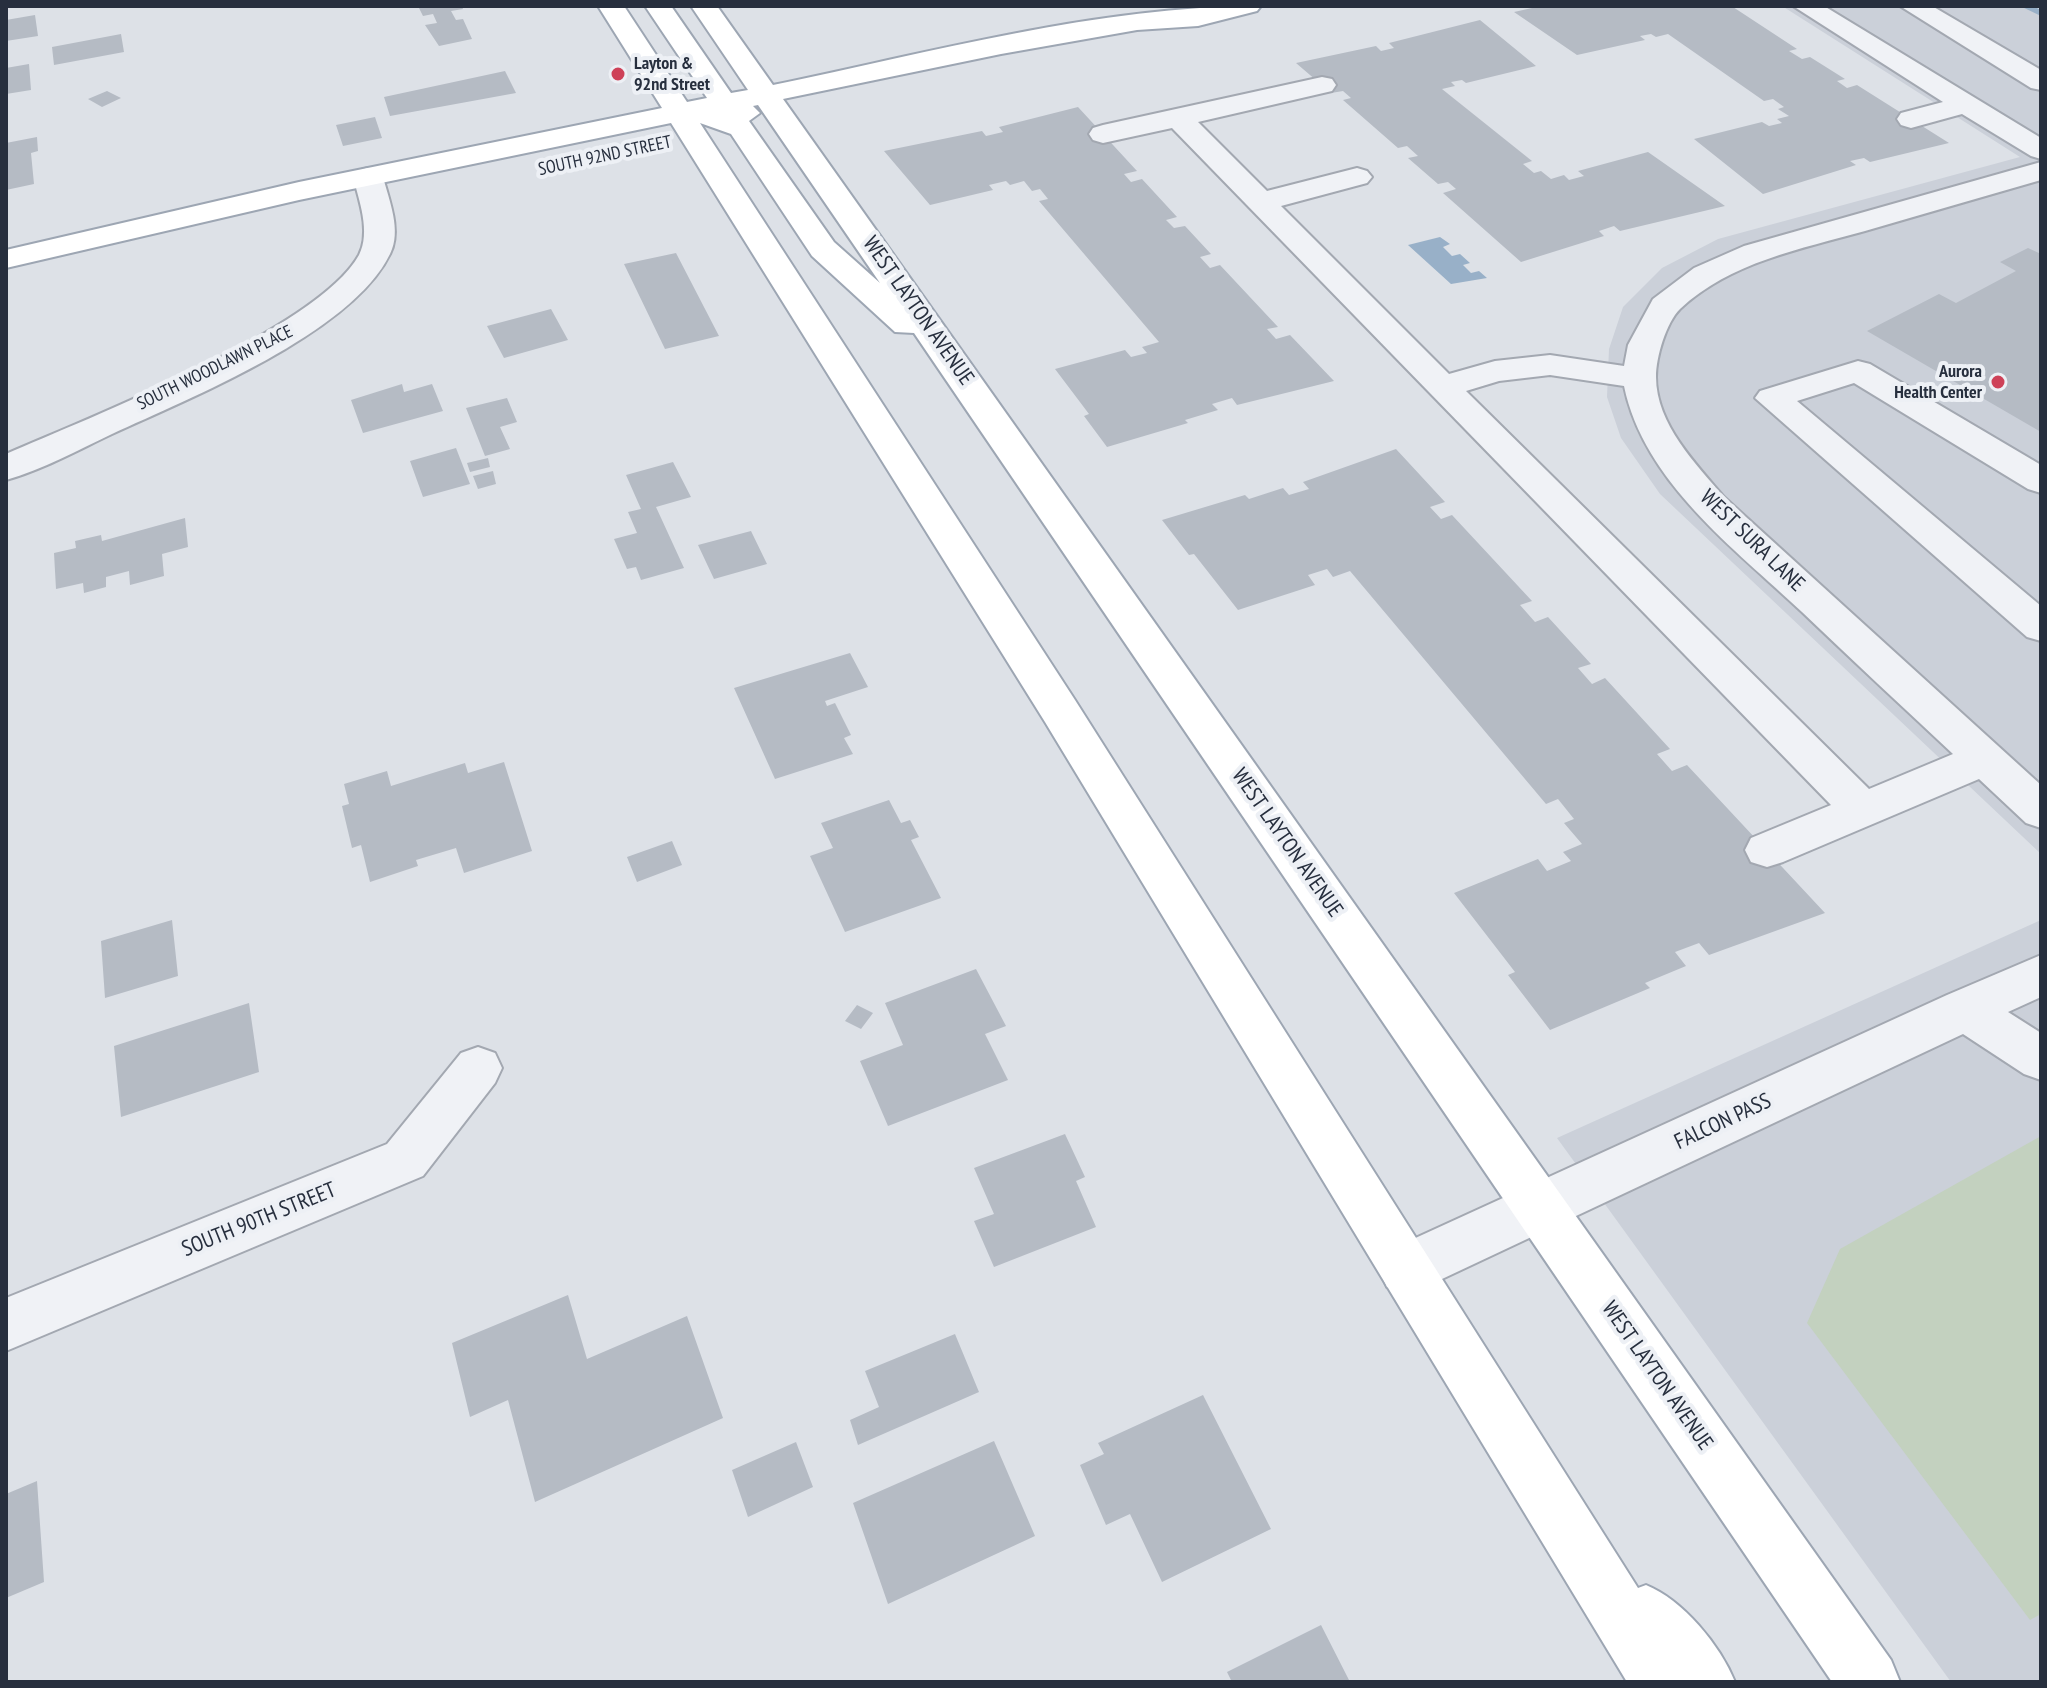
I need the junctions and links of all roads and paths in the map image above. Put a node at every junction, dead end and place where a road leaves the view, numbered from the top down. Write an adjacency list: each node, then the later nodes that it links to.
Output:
1 (611, 6): 17 (main road)
2 (658, 6): 14 (main road)
3 (704, 6): 13 (main road, WEST LAYTON AVENUE)
4 (1248, 6): 7 (main road, SOUTH 92ND STREET)
5 (1806, 6): 12 (street)
6 (1913, 6): 8 (street)
7 (1198, 18): 11 (main road, SOUTH 92ND STREET); 13 (main road, SOUTH 92ND STREET)
8 (2041, 82)
9 (1322, 85): 15 (street)
10 (2041, 94): 12 (street)
11 (842, 106)
12 (1973, 107): 16 (street); 19 (street)
13 (787, 108): 14 (main road, SOUTH 92ND STREET); 26 (main road, WEST LAYTON AVENUE)
14 (732, 115): 17 (main road, SOUTH 92ND STREET); 26 (main road)
15 (1178, 118): 18 (street); 23 (street)
16 (1911, 119)
17 (686, 125): 22 (main road, SOUTH 92ND STREET); 41 (main road)
18 (1103, 134)
19 (2041, 150)
20 (2041, 171): 27 (street, WEST SURA LANE)
21 (1357, 177): 23 (street)
22 (371, 191): 24 (main road, SOUTH 92ND STREET); 25 (main road, SOUTH 92ND STREET); 29 (street, SOUTH WOODLAWN PLACE)
23 (1260, 202): 28 (street)
24 (6, 259)
25 (6, 269)
26 (964, 377): 40 (main road, WEST LAYTON AVENUE)
27 (1639, 378): 28 (street); 32 (street, WEST SURA LANE)
28 (1443, 387): 33 (street)
29 (6, 468)
30 (2041, 481): 31 (street)
31 (2041, 627)
32 (1984, 759): 33 (street); 34 (street, WEST SURA LANE)
33 (1863, 810): 35 (street)
34 (2041, 811)
35 (1767, 850)
36 (2041, 975): 37 (street, FALCON PASS)
37 (1964, 1009): 38 (street); 40 (street, FALCON PASS)
38 (2041, 1059)
39 (478, 1068): 42 (street, SOUTH 90TH STREET)
40 (1540, 1206): 41 (street, FALCON PASS); 46 (main road, WEST LAYTON AVENUE)
41 (1406, 1269): 43 (main road)
42 (6, 1325)
43 (1555, 1510): 44 (main road); 45 (main road)
44 (1662, 1682)
45 (1704, 1682)
46 (1869, 1682)

